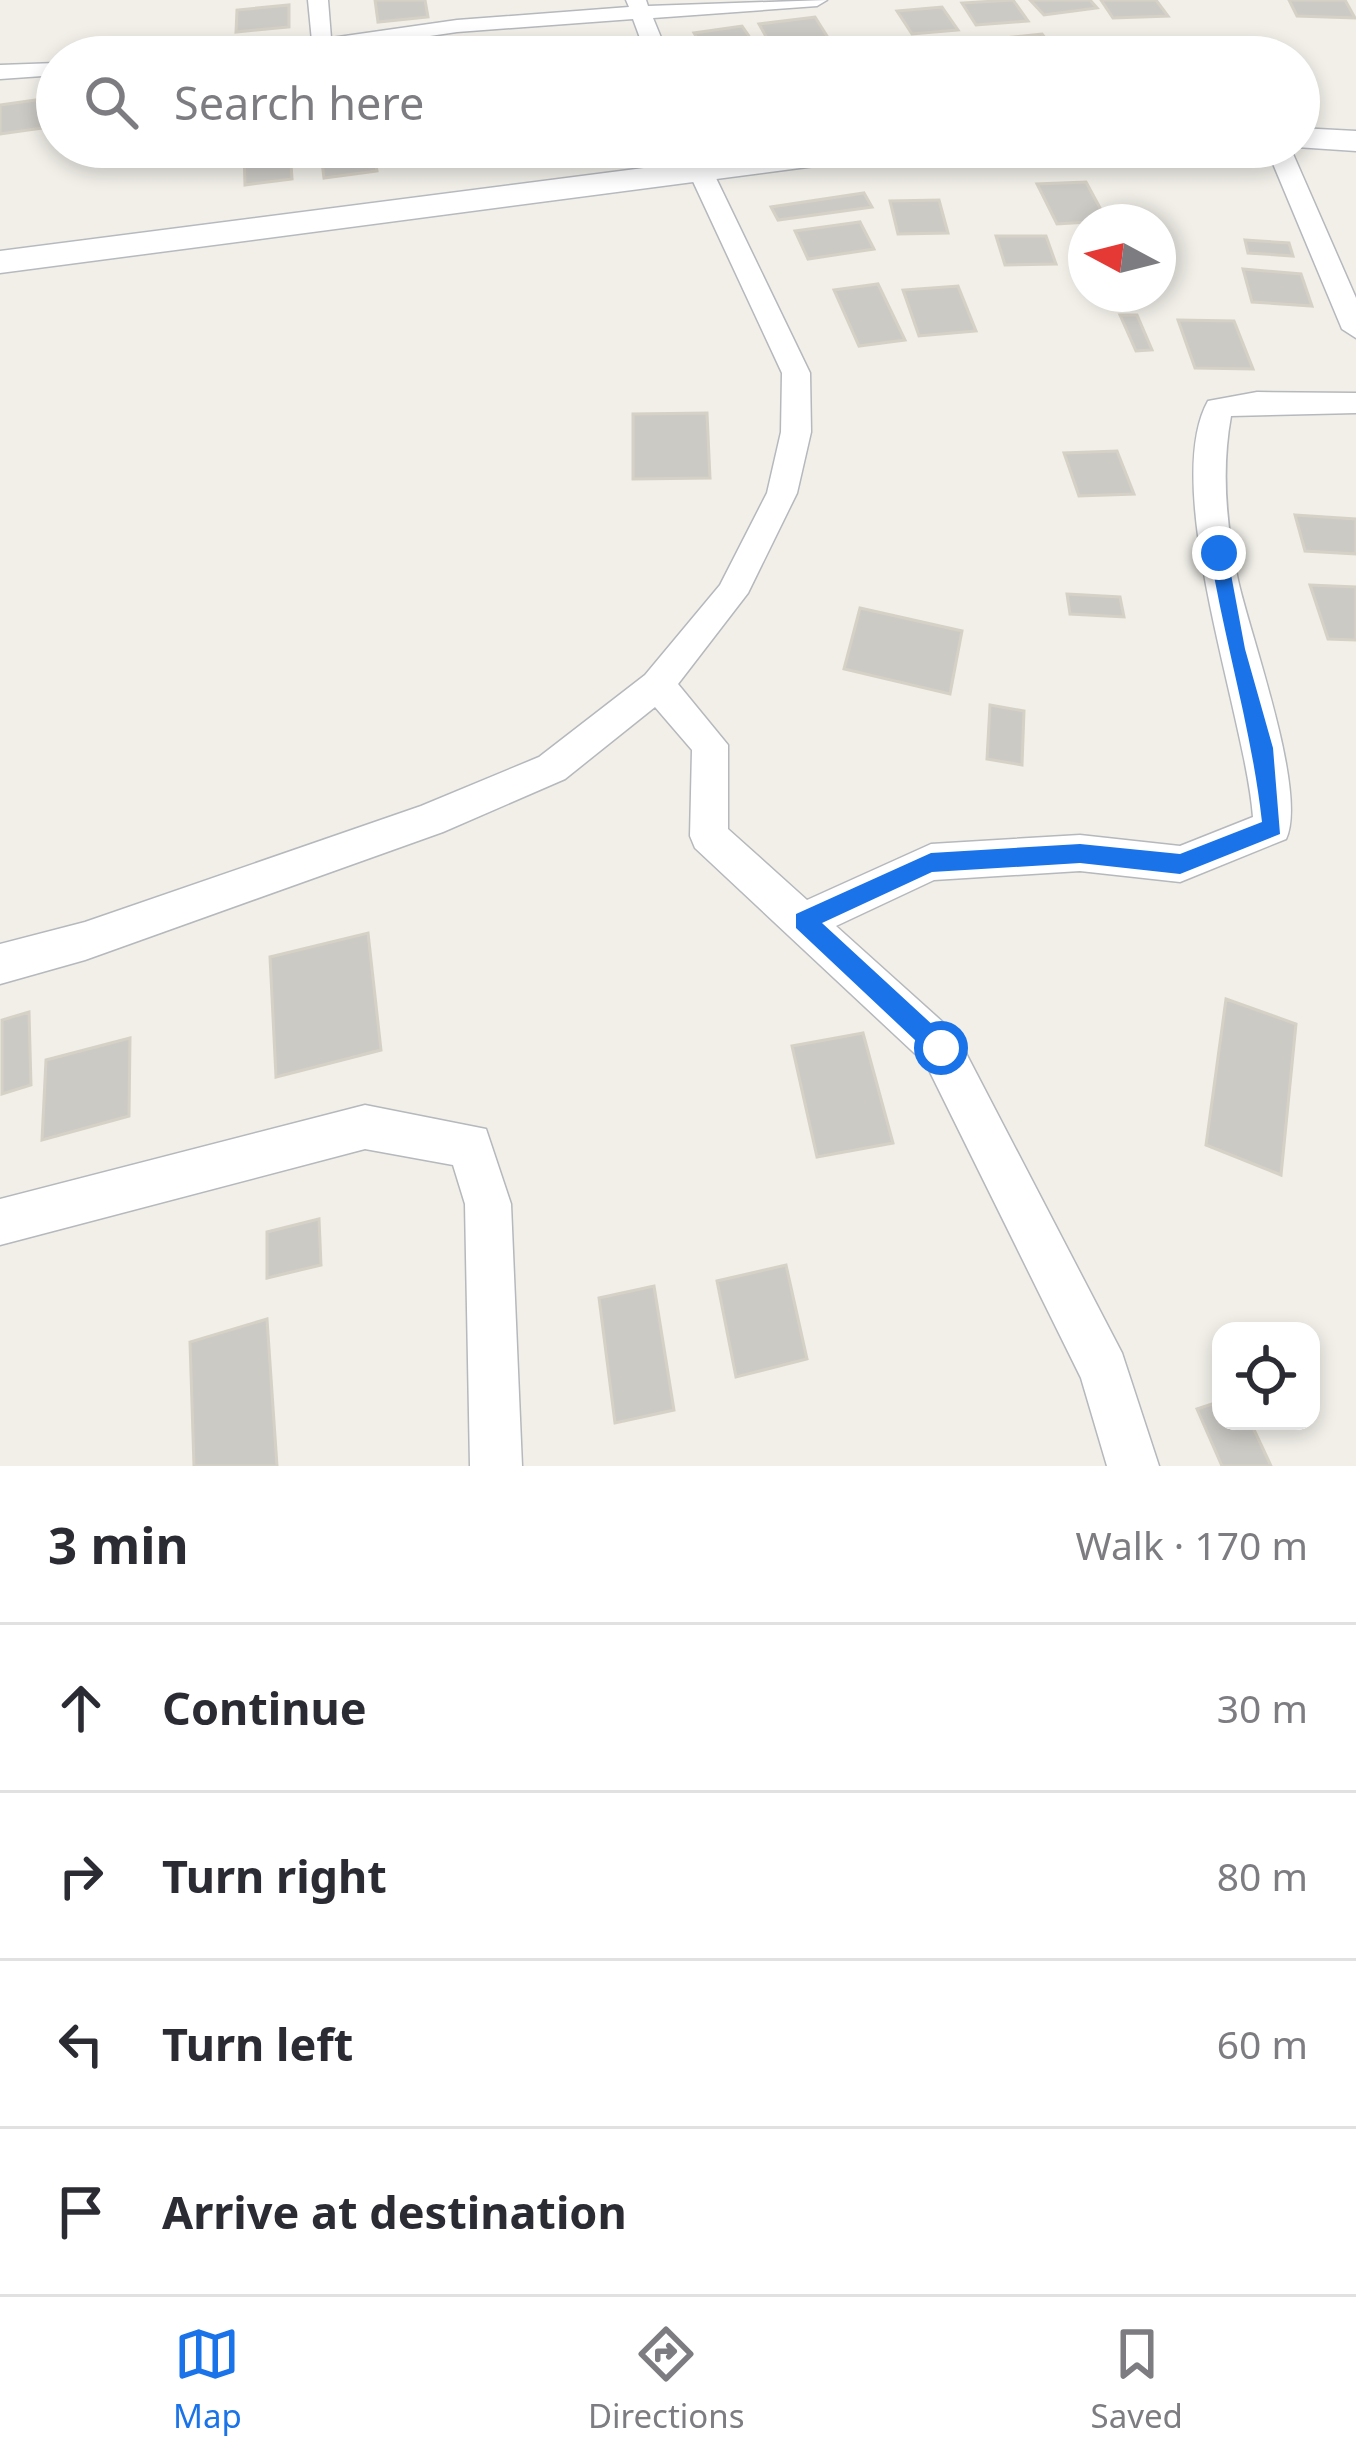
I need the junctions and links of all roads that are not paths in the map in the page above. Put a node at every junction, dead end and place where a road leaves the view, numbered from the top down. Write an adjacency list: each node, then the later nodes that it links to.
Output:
1 (318, 0): 4 (street)
2 (817, 0): 3 (street)
3 (638, 6): 5 (street); 6 (street)
4 (320, 36)
5 (394, 36)
6 (650, 36)
7 (36, 70): 8 (street)
8 (0, 72)
9 (1320, 139): 10 (street)
10 (1356, 141)
11 (639, 168): 14 (street)
12 (697, 168): 17 (street)
13 (1288, 168): 15 (street)
14 (0, 262)
15 (1356, 329)
16 (1356, 403): 18 (street)
17 (657, 685): 18 (street); 19 (street)
18 (804, 921): 22 (street)
19 (0, 964)
20 (0, 1222): 21 (street)
21 (496, 1466)
22 (1133, 1466)

